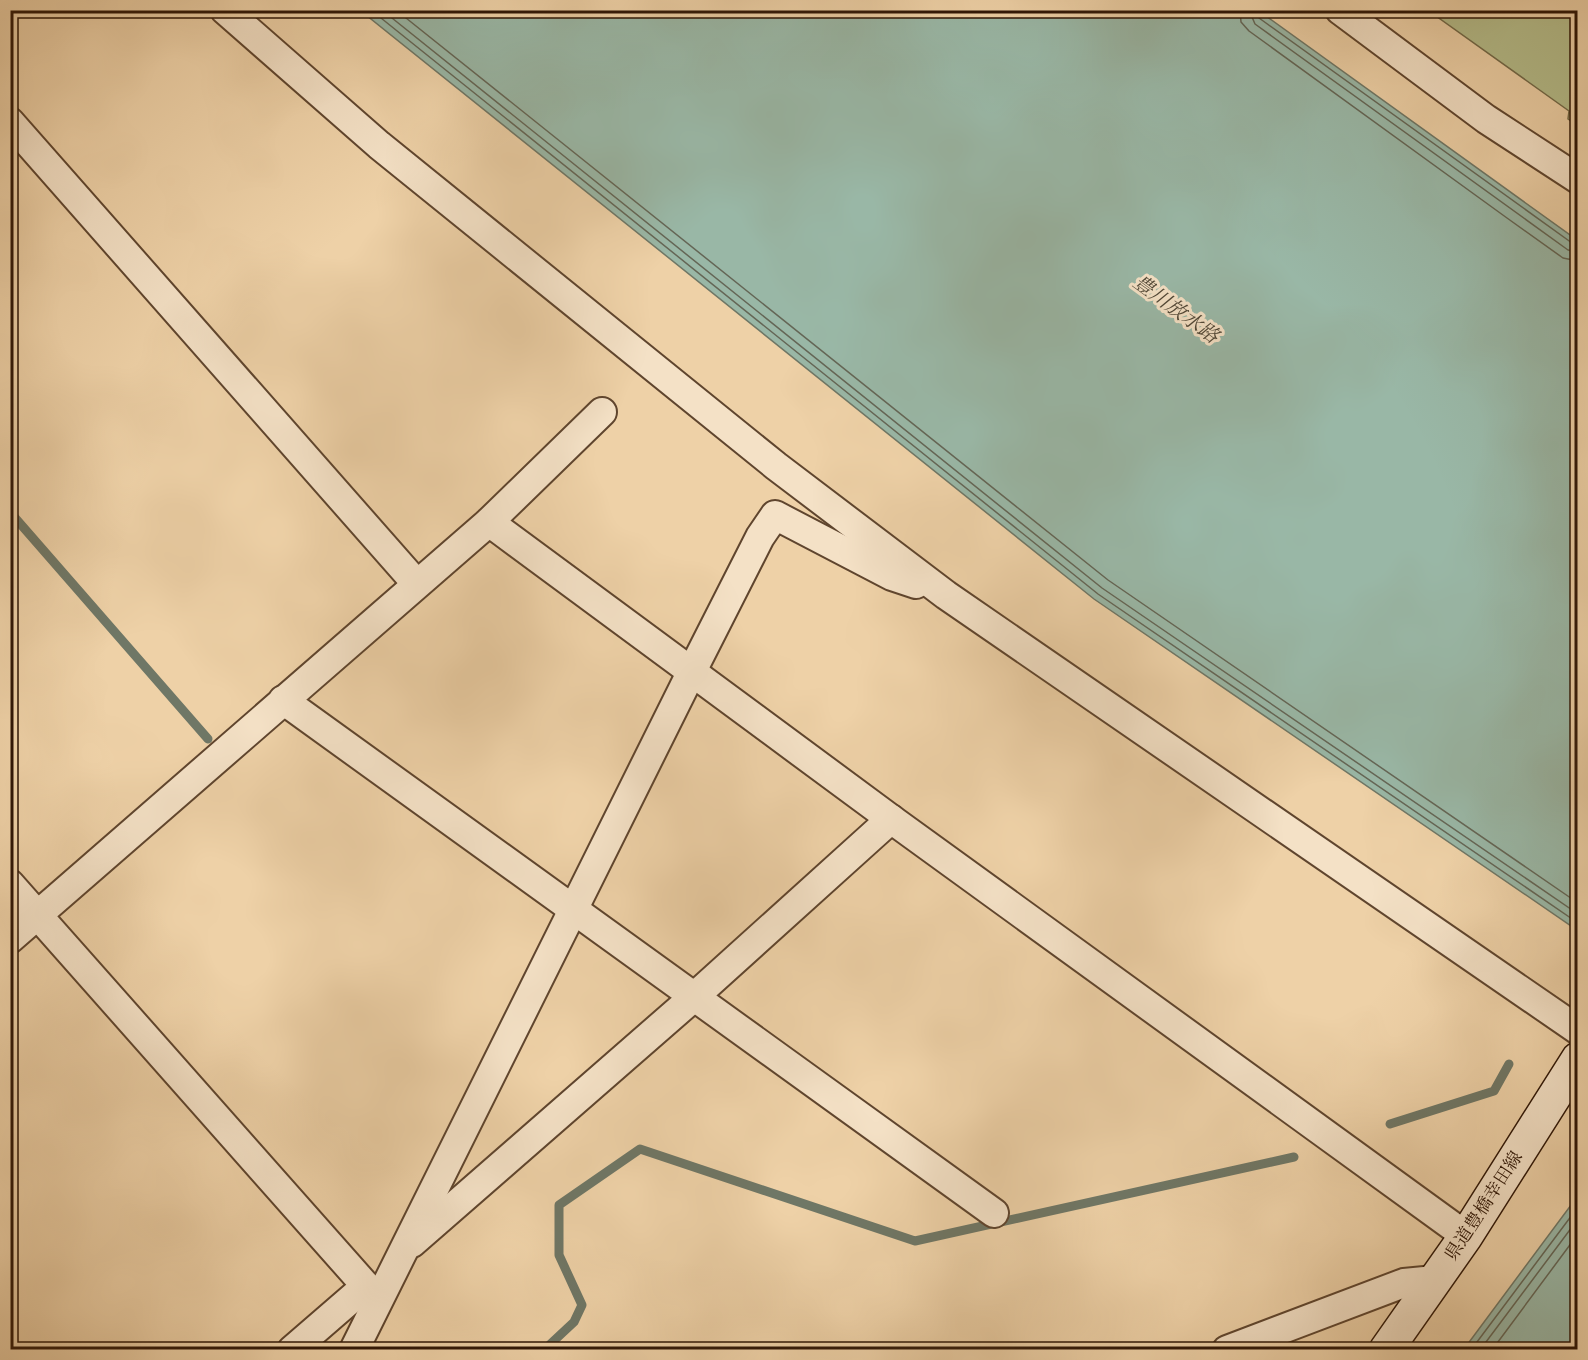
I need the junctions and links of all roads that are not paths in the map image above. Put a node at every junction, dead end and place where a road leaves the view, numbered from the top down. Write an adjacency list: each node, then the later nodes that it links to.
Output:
1 (225, 10): 8 (street)
2 (1340, 10): 4 (street)
3 (10, 122): 7 (street)
4 (1578, 179)
5 (602, 412): 6 (street)
6 (489, 522): 7 (street); 9 (street)
7 (416, 584): 10 (street)
8 (946, 595): 9 (street); 17 (street)
9 (691, 673): 11 (street); 13 (street)
10 (283, 700): 13 (street); 14 (street)
11 (891, 819): 16 (street); 20 (street)
12 (10, 884): 14 (street)
13 (573, 908): 16 (street); 21 (street)
14 (38, 915): 15 (street); 23 (street)
15 (10, 939)
16 (695, 996): 19 (street); 21 (street)
17 (1578, 1030)
18 (1578, 1059): 20 (main road, 県道豊橋幸田線)
19 (994, 1213)
20 (1466, 1236): 22 (main road, 県道豊橋幸田線)
21 (402, 1252): 23 (street)
22 (1435, 1280): 26 (street); 27 (main road, 県道豊橋幸田線)
23 (372, 1293): 24 (street); 25 (street)
24 (292, 1350)
25 (354, 1350)
26 (1227, 1350)
27 (1386, 1350)

